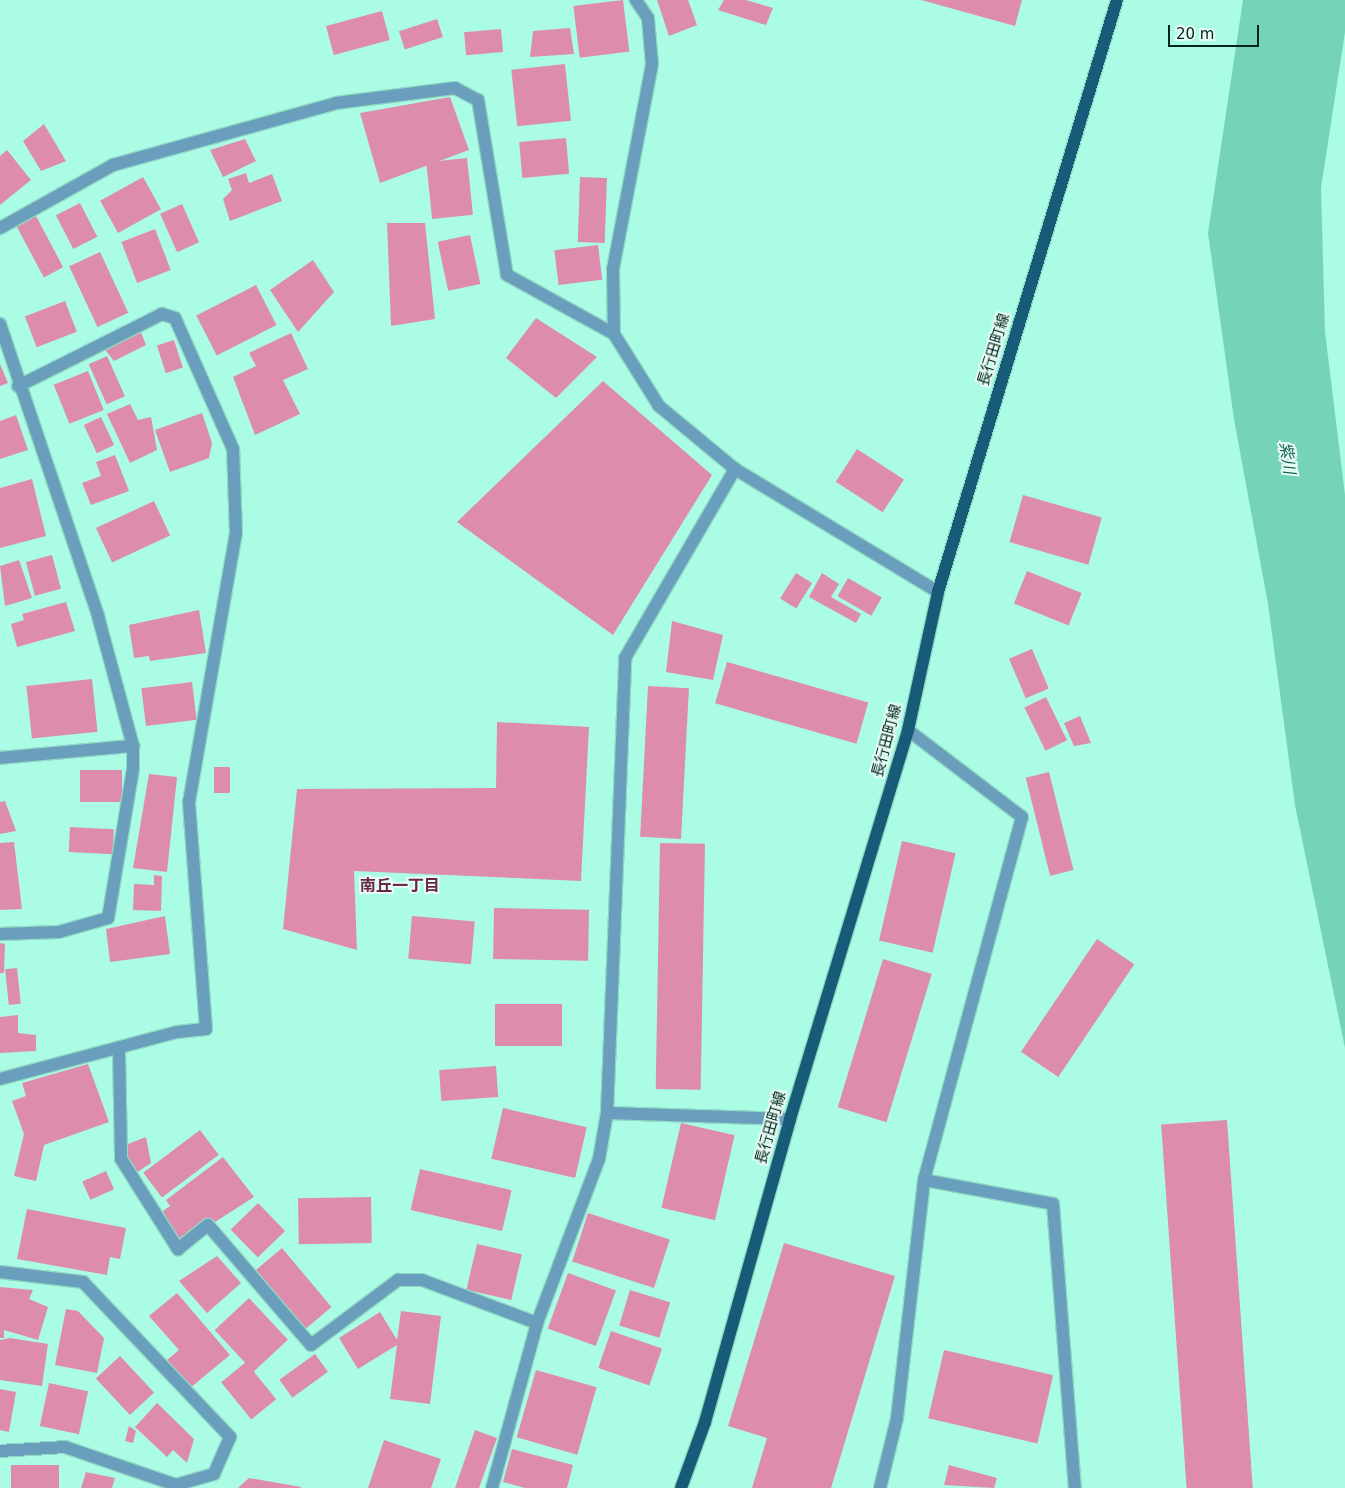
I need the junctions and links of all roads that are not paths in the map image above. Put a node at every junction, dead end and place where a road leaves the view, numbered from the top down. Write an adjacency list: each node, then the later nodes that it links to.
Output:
1 (636, 0): 5 (street)
2 (1117, 0): 8 (main road, 長行田町線)
3 (0, 228): 5 (street)
4 (0, 324): 6 (street)
5 (614, 334): 7 (street)
6 (18, 386): 10 (street); 13 (street)
7 (735, 469): 8 (street); 15 (street)
8 (938, 592): 9 (main road, 長行田町線)
9 (908, 730): 16 (main road, 長行田町線); 17 (street)
10 (133, 746): 11 (street); 12 (street)
11 (0, 758)
12 (0, 934)
13 (119, 1050): 14 (street); 19 (street)
14 (0, 1079)
15 (607, 1113): 16 (street); 19 (street)
16 (790, 1119): 22 (main road, 長行田町線)
17 (924, 1180): 23 (street); 24 (street)
18 (0, 1272): 20 (street)
19 (537, 1323): 21 (street)
20 (0, 1451)
21 (492, 1488)
22 (681, 1488)
23 (880, 1488)
24 (1075, 1488)

